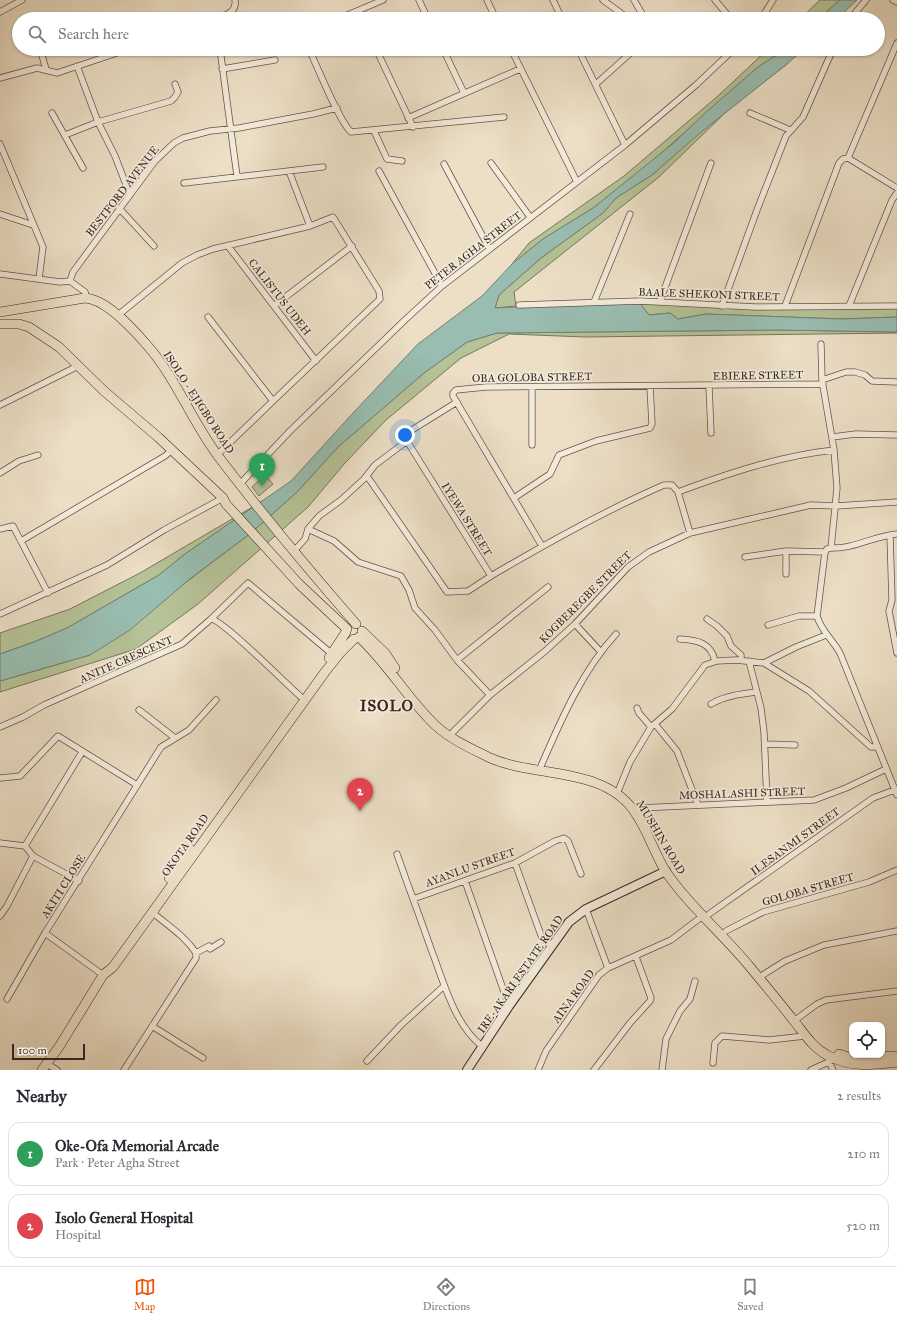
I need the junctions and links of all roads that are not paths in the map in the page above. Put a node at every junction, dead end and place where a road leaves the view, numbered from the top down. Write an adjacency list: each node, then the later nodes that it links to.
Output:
1 (22, 0): 15 (street)
2 (235, 0): 16 (street)
3 (383, 0): 14 (street)
4 (419, 0): 17 (street)
5 (487, 0): 18 (street)
6 (552, 0): 19 (street)
7 (603, 0): 20 (street)
8 (634, 0): 21 (street)
9 (715, 0): 22 (street)
10 (773, 0): 23 (street)
11 (866, 0): 24 (street)
12 (892, 0): 13 (street)
13 (897, 2)
14 (358, 11)
15 (0, 12)
16 (230, 12)
17 (425, 12)
18 (493, 12)
19 (558, 12)
20 (619, 12)
21 (641, 12)
22 (726, 12)
23 (765, 12)
24 (856, 12)
25 (897, 43): 59 (street)
26 (42, 56): 39 (street)
27 (108, 56): 38 (street)
28 (221, 56): 40 (street)
29 (312, 56): 46 (street)
30 (379, 56): 50 (street)
31 (446, 56): 45 (street)
32 (514, 56): 41 (street)
33 (582, 56): 44 (street)
34 (627, 56): 44 (street)
35 (727, 56): 58 (street, PETER AGHA STREET)
36 (830, 56): 54 (street)
37 (275, 60): 40 (street)
38 (77, 66): 39 (street); 51 (street)
39 (46, 69): 42 (street)
40 (222, 69): 53 (street)
41 (520, 69): 45 (street); 69 (street)
42 (0, 78)
43 (175, 84): 51 (street)
44 (596, 84): 58 (street)
45 (464, 94): 50 (street)
46 (337, 108): 53 (street, BESTFORD AVENUE); 55 (street)
47 (52, 113): 56 (street)
48 (750, 113): 54 (street)
49 (504, 117): 52 (street)
50 (408, 118): 52 (street)
51 (98, 122): 56 (street); 73 (street)
52 (413, 127): 55 (street)
53 (230, 128): 68 (street); 73 (street, BESTFORD AVENUE)
54 (790, 130): 93 (street)
55 (374, 131): 60 (street)
56 (65, 136): 65 (street)
57 (0, 144): 78 (street)
58 (625, 145): 69 (street, PETER AGHA STREET)
59 (848, 158): 71 (street); 94 (street)
60 (402, 161)
61 (491, 163): 77 (street)
62 (711, 163): 89 (street)
63 (444, 164): 83 (street)
64 (323, 167): 66 (street)
65 (83, 168)
66 (289, 171): 68 (street); 79 (street)
67 (378, 171): 87 (street)
68 (237, 176): 70 (street)
69 (577, 182): 77 (street, PETER AGHA STREET)
70 (184, 183)
71 (897, 188)
72 (897, 193): 95 (street)
73 (130, 195): 74 (street, BESTFORD AVENUE)
74 (119, 208): 80 (street); 86 (street, BESTFORD AVENUE)
75 (0, 214): 78 (street)
76 (630, 214): 90 (street)
77 (530, 217): 83 (street, PETER AGHA STREET)
78 (33, 225): 85 (street)
79 (310, 226): 81 (street); 82 (street)
80 (154, 246)
81 (228, 246): 92 (street, CALISTUS UDEH); 99 (street)
82 (352, 246): 92 (street); 104 (street)
83 (489, 248): 87 (street, PETER AGHA STREET)
84 (0, 274): 85 (street)
85 (39, 279): 86 (street)
86 (70, 281): 88 (street)
87 (442, 286): 126 (street, PETER AGHA STREET)
88 (87, 298): 97 (main road); 99 (main road, ISOLO - EJIGBO ROAD)
89 (660, 301): 90 (street, BAALE SHEKONI STREET); 93 (street, BAALE SHEKONI STREET)
90 (594, 302): 91 (street, BAALE SHEKONI STREET)
91 (519, 304)
92 (275, 305): 104 (street, CALISTUS UDEH)
93 (722, 306): 94 (street, BAALE SHEKONI STREET)
94 (785, 306): 95 (street, BAALE SHEKONI STREET)
95 (849, 306): 96 (street, BAALE SHEKONI STREET)
96 (897, 306)
97 (11, 310): 98 (main road); 102 (main road)
98 (0, 312)
99 (117, 316): 123 (main road, ISOLO - EJIGBO ROAD)
100 (208, 317): 112 (street)
101 (0, 324): 102 (main road)
102 (10, 324): 105 (main road)
103 (821, 344): 106 (street)
104 (316, 361): 112 (street)
105 (78, 366): 114 (street); 120 (main road)
106 (822, 382): 107 (street, EBIERE STREET); 110 (street, EBIERE STREET); 117 (street)
107 (897, 382)
108 (694, 385): 109 (street, OBA GOLOBA STREET); 110 (street, EBIERE STREET)
109 (650, 386): 111 (street, OBA GOLOBA STREET); 128 (street)
110 (709, 386): 115 (street)
111 (532, 387): 113 (street, OBA GOLOBA STREET); 119 (street)
112 (274, 401): 123 (street)
113 (457, 402): 118 (street); 128 (street)
114 (0, 405)
115 (711, 433)
116 (897, 435): 117 (street)
117 (832, 437): 121 (street)
118 (406, 441): 125 (street); 145 (street, IYEWA STREET)
119 (532, 445)
120 (172, 450): 129 (main road); 137 (street)
121 (834, 450): 127 (street); 131 (street)
122 (38, 455): 124 (street)
123 (217, 455): 126 (main road, ISOLO - EJIGBO ROAD)
124 (0, 472)
125 (366, 476): 133 (street); 145 (street)
126 (242, 487): 141 (main road, ISOLO - EJIGBO ROAD)
127 (678, 492): 134 (street); 138 (street)
128 (514, 498): 138 (street)
129 (224, 501): 147 (street); 154 (main road)
130 (897, 502): 131 (street, KOGBEREGBE STREET)
131 (836, 506): 134 (street, KOGBEREGBE STREET); 139 (street)
132 (0, 529): 137 (street)
133 (308, 529): 141 (street); 162 (street)
134 (690, 534): 152 (street, KOGBEREGBE STREET)
135 (890, 534): 136 (street); 139 (street); 160 (street)
136 (897, 534)
137 (21, 541): 147 (street)
138 (542, 546): 145 (street)
139 (831, 548): 142 (street)
140 (786, 551): 142 (street); 143 (street); 144 (street)
141 (293, 552): 155 (main road)
142 (825, 552): 149 (street)
143 (745, 557)
144 (786, 574)
145 (491, 576)
146 (548, 587): 162 (street)
147 (48, 593): 148 (street)
148 (0, 614)
149 (817, 616): 153 (street); 157 (street)
150 (211, 619): 161 (street, ANITE CRESCENT); 169 (street); 175 (street, ANITE CRESCENT)
151 (707, 619): 163 (street)
152 (575, 624): 159 (street); 168 (street, KOGBEREGBE STREET)
153 (768, 625)
154 (346, 630): 155 (main road); 155 (main road); 161 (main road)
155 (358, 633): 176 (main road, MUSHIN ROAD); 197 (main road, MUSHIN ROAD); 203 (main road, OKOTA ROAD)
156 (616, 634): 159 (street)
157 (826, 635): 166 (street); 180 (street)
158 (680, 639): 164 (street)
159 (600, 651): 182 (street)
160 (897, 653)
161 (332, 654): 169 (main road)
162 (457, 660): 168 (street)
163 (741, 660): 164 (street); 165 (street)
164 (716, 661): 174 (street)
165 (749, 661): 166 (street); 167 (street)
166 (764, 663): 180 (street)
167 (756, 692): 171 (street); 178 (street)
168 (490, 695): 176 (street, KOGBEREGBE STREET)
169 (301, 697): 214 (main road)
170 (216, 700): 177 (street, AKITI CLOSE)
171 (711, 704)
172 (637, 708): 174 (street)
173 (139, 710): 177 (street)
174 (653, 726): 186 (street); 189 (street)
175 (0, 727)
176 (453, 732): 182 (main road, MUSHIN ROAD)
177 (175, 738): 185 (street, AKITI CLOSE)
178 (765, 744): 179 (street); 188 (street)
179 (795, 745)
180 (878, 747): 183 (street)
181 (82, 752): 184 (street); 185 (street); 192 (street)
182 (541, 766): 186 (main road, MUSHIN ROAD)
183 (886, 768): 187 (street); 188 (street, MOSHALASHI STREET)
184 (0, 778)
185 (136, 785): 199 (street, AKITI CLOSE)
186 (619, 789): 190 (main road, MUSHIN ROAD)
187 (896, 791): 204 (street, ILESANMI STREET)
188 (767, 801): 189 (street, MOSHALASHI STREET)
189 (698, 805): 190 (street, MOSHALASHI STREET)
190 (639, 808): 204 (main road, MUSHIN ROAD)
191 (0, 843): 192 (street)
192 (26, 846): 194 (street)
193 (397, 854): 201 (street)
194 (33, 856): 199 (street); 205 (street)
195 (515, 863): 198 (street, AYANLU STREET); 200 (street, AYANLU STREET); 210 (street)
196 (897, 870): 207 (street, GOLOBA STREET)
197 (666, 871): 202 (street, IRE-AKARI ESTATE ROAD); 204 (main road, MUSHIN ROAD)
198 (581, 874)
199 (79, 881): 208 (street, AKITI CLOSE)
200 (464, 881): 201 (street, AYANLU STREET); 220 (street)
201 (413, 899): 217 (street)
202 (586, 909): 210 (street, IRE-AKARI ESTATE ROAD); 213 (street)
203 (152, 912): 211 (street); 214 (main road, OKOTA ROAD)
204 (707, 915): 207 (main road, MUSHIN ROAD); 212 (street, AINA ROAD); 215 (main road, MUSHIN ROAD)
205 (0, 916)
206 (897, 930): 215 (street)
207 (726, 931): 215 (main road, MUSHIN ROAD)
208 (46, 933): 214 (street); 219 (street, AKITI CLOSE)
209 (221, 942): 211 (street)
210 (551, 945): 220 (street, IRE-AKARI ESTATE ROAD)
211 (196, 953): 222 (street)
212 (636, 957): 213 (street, AINA ROAD); 236 (street)
213 (608, 968): 235 (street, AINA ROAD)
214 (103, 975): 231 (main road, OKOTA ROAD)
215 (761, 976): 221 (main road, MUSHIN ROAD); 223 (main road, MUSHIN ROAD)
216 (695, 981): 237 (street)
217 (444, 986): 224 (street); 228 (street)
218 (897, 991): 221 (street)
219 (7, 998)
220 (509, 1006): 224 (street, IRE-AKARI ESTATE ROAD)
221 (798, 1018): 225 (main road, MUSHIN ROAD)
222 (152, 1026): 226 (street); 233 (street)
223 (805, 1036): 227 (main road, MUSHIN ROAD); 230 (street)
224 (484, 1047): 234 (street, IRE-AKARI ESTATE ROAD)
225 (897, 1056)
226 (203, 1058)
227 (832, 1060): 229 (main road, MUSHIN ROAD); 238 (street); 239 (street)
228 (367, 1061)
229 (897, 1062)
230 (713, 1063)
231 (44, 1067): 232 (street)
232 (57, 1070)
233 (124, 1070)
234 (467, 1070)
235 (538, 1070)
236 (594, 1070)
237 (662, 1070)
238 (811, 1070)
239 (833, 1070)

